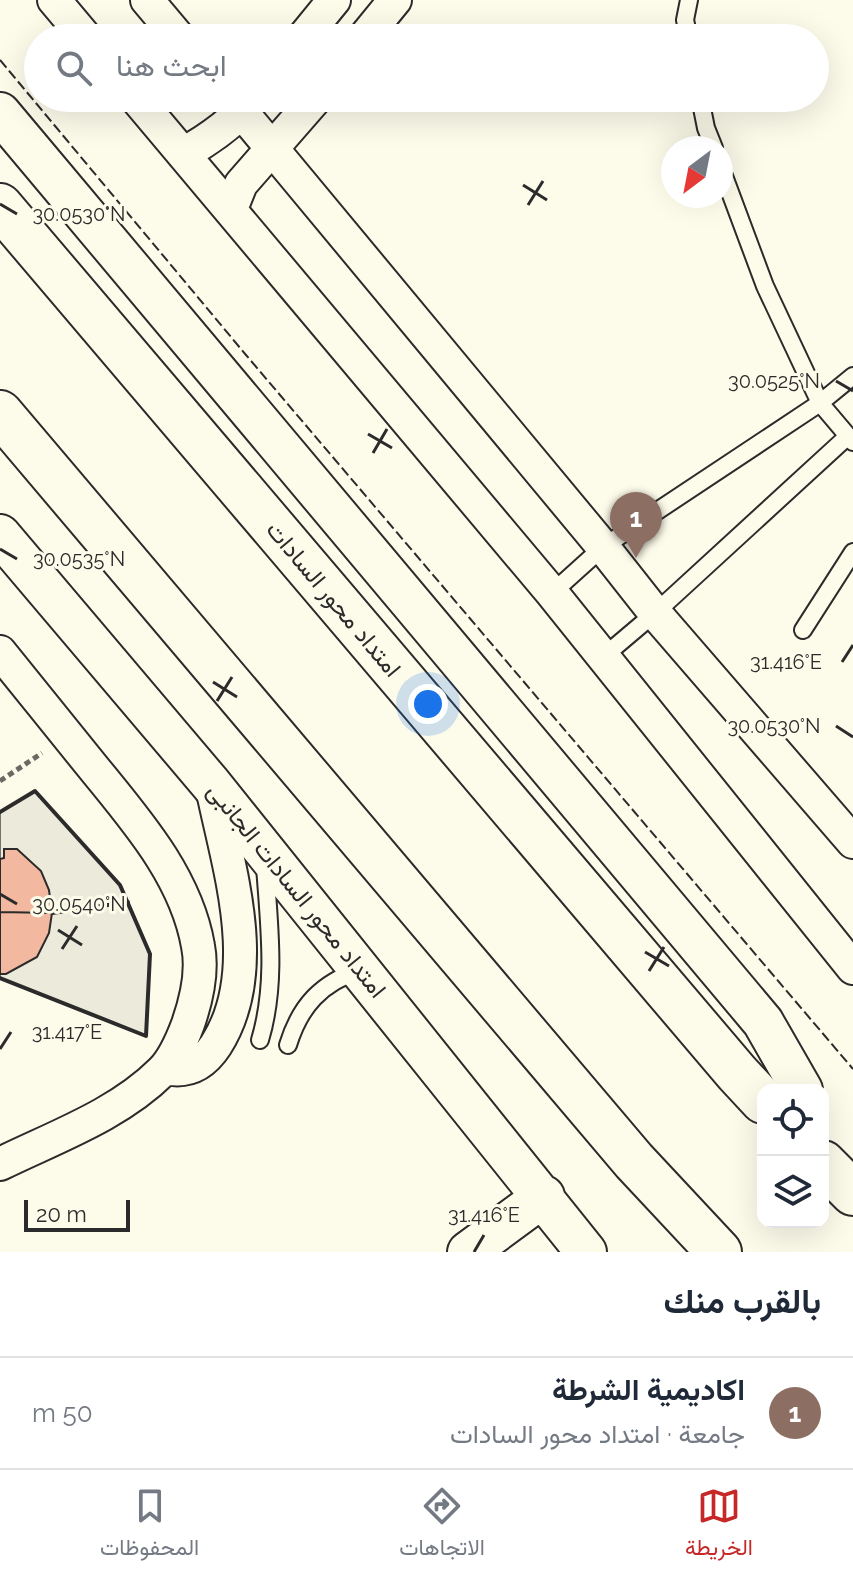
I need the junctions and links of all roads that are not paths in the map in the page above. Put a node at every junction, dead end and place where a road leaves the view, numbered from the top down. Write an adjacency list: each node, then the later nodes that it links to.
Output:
1 (54, 0): 6 (street)
2 (147, 0): 7 (street)
3 (334, 0): 8 (street)
4 (395, 0): 9 (street)
5 (689, 0): 10 (lane)
6 (74, 24)
7 (167, 24)
8 (314, 24)
9 (375, 24)
10 (686, 24)
11 (148, 112): 19 (street)
12 (234, 112): 19 (street)
13 (248, 112): 18 (street)
14 (304, 112): 18 (street)
15 (703, 112): 17 (lane)
16 (0, 113): 43 (street)
17 (709, 136)
18 (274, 149): 22 (street); 28 (street)
19 (183, 154): 22 (street)
20 (733, 200): 24 (lane)
21 (0, 206): 44 (main road, امتداد محور السادات)
22 (231, 209): 30 (street)
23 (853, 376): 24 (lane)
24 (820, 403): 26 (lane); 28 (lane)
25 (0, 413): 51 (main road)
26 (850, 439): 31 (lane)
27 (0, 535): 35 (street, امتداد محور السادات الجانبى)
28 (603, 547): 30 (lane); 31 (street)
29 (853, 552): 32 (lane)
30 (552, 593): 34 (street)
31 (655, 613): 34 (lane); 36 (street)
32 (803, 630)
33 (0, 652): 42 (street)
34 (603, 657): 38 (street)
35 (211, 784): 37 (street, امتداد محور السادات الجانبى); 42 (street)
36 (853, 842)
37 (263, 849): 39 (street, امتداد محور السادات الجانبى); 40 (lane)
38 (853, 968)
39 (362, 969): 41 (lane); 48 (street, امتداد محور السادات الجانبى)
40 (260, 1040)
41 (288, 1045)
42 (165, 1068): 46 (street)
43 (799, 1084)
44 (757, 1095)
45 (829, 1152): 47 (street)
46 (0, 1164)
47 (839, 1180)
48 (544, 1196): 49 (street); 50 (street, امتداد محور السادات الجانبى)
49 (468, 1252)
50 (586, 1252)
51 (719, 1252)

